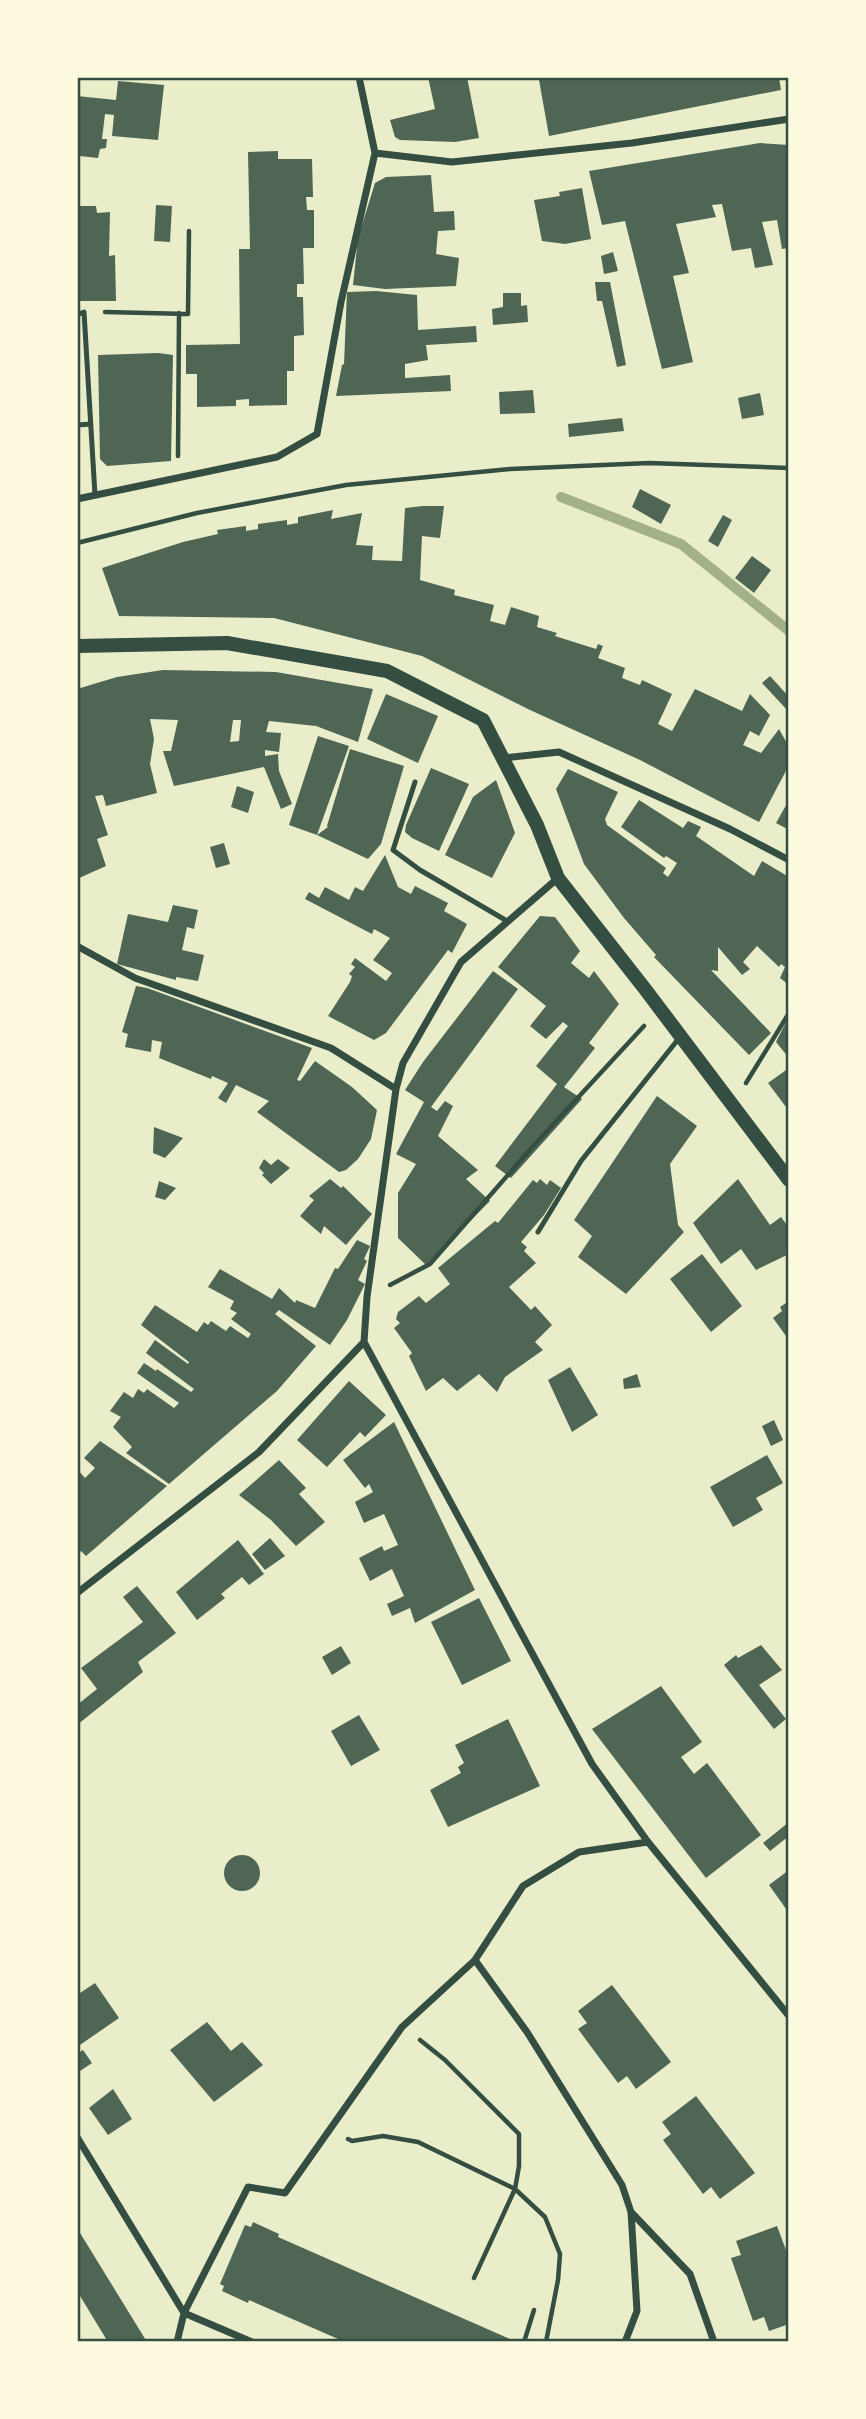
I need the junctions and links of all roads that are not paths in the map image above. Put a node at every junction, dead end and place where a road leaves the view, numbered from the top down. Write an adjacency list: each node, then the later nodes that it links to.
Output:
1 (359, 77): 3 (street)
2 (789, 119): 3 (street)
3 (376, 153): 7 (street)
4 (77, 316): 5 (lane)
5 (91, 424): 6 (lane); 7 (lane)
6 (77, 425)
7 (95, 495): 8 (street)
8 (77, 499)
9 (77, 646): 10 (main road)
10 (503, 758): 12 (street); 13 (main road)
11 (415, 782): 14 (lane)
12 (789, 860)
13 (558, 878): 14 (street); 16 (main road)
14 (508, 921): 17 (street)
15 (77, 946): 17 (street)
16 (681, 1036): 18 (main road); 19 (lane)
17 (396, 1088): 20 (street)
18 (789, 1180)
19 (538, 1233)
20 (364, 1342): 21 (street); 22 (street)
21 (77, 1593)
22 (648, 1842): 23 (street); 24 (street)
23 (475, 1960): 26 (street); 27 (street)
24 (789, 2016)
25 (77, 2137): 27 (street)
26 (631, 2212): 30 (street); 31 (street)
27 (184, 2313): 28 (street); 29 (street)
28 (177, 2342)
29 (252, 2342)
30 (625, 2342)
31 (714, 2342)

